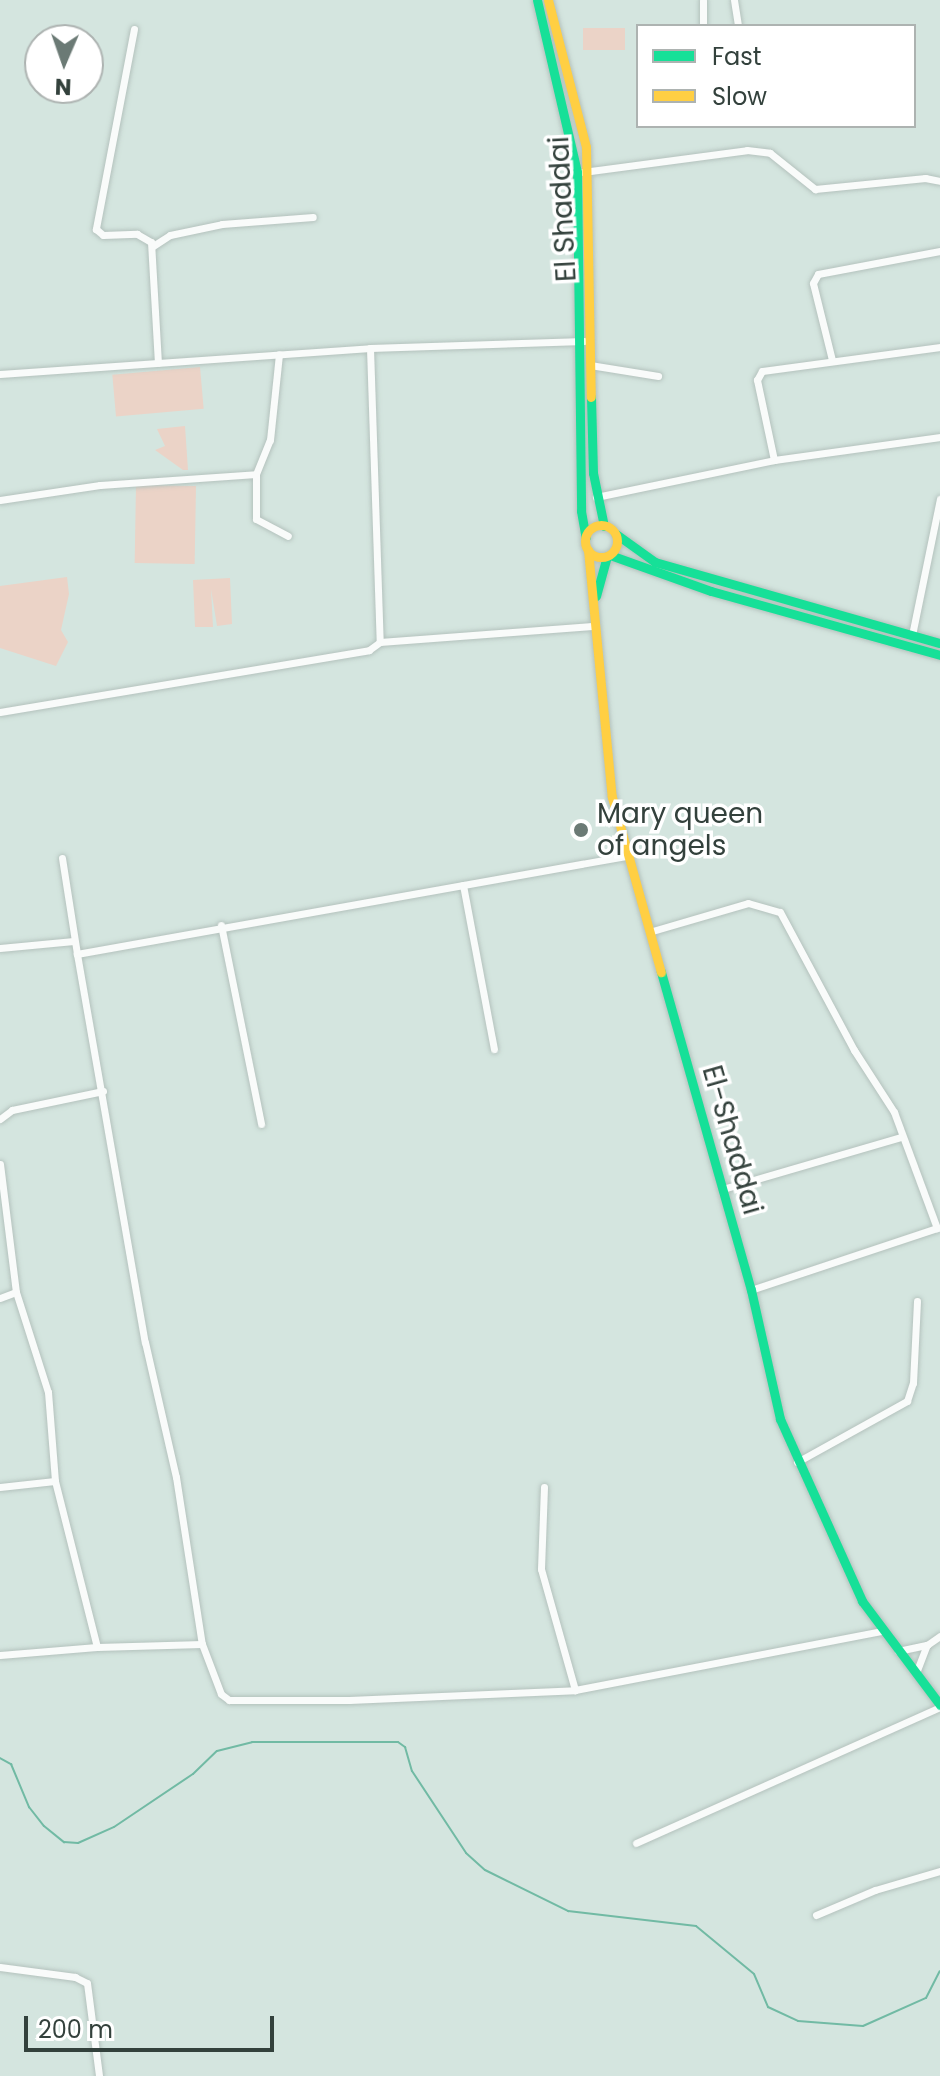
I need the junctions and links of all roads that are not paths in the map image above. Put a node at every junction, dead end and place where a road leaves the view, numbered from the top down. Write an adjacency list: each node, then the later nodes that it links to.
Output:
1 (537, 0): 8 (street)
2 (548, 0): 8 (street, El Shaddai)
3 (703, 0): 5 (street)
4 (734, 0): 6 (street)
5 (703, 24)
6 (738, 24)
7 (134, 29): 11 (street)
8 (582, 172): 9 (street); 13 (street)
9 (940, 181)
10 (313, 217): 11 (street)
11 (153, 246): 18 (street)
12 (940, 251): 17 (street)
13 (585, 341): 15 (street); 19 (street); 31 (street)
14 (940, 347): 17 (street)
15 (370, 348): 16 (street); 38 (street)
16 (279, 354): 18 (street); 24 (street)
17 (832, 360): 23 (street)
18 (158, 363): 20 (street)
19 (590, 365): 21 (street); 25 (street)
20 (0, 374)
21 (658, 376)
22 (940, 437): 23 (street)
23 (774, 460): 25 (street)
24 (256, 474): 27 (street); 30 (street)
25 (595, 498): 28 (street)
26 (940, 499): 37 (street)
27 (0, 500)
28 (604, 526): 29 (street); 31 (street)
29 (616, 534): 33 (street); 35 (street)
30 (288, 536)
31 (586, 538): 32 (street)
32 (588, 550): 33 (street); 34 (street, El-Shaddai)
33 (608, 555): 34 (street); 35 (street)
34 (596, 596): 36 (street, El-Shaddai)
35 (796, 609): 37 (street); 40 (street)
36 (595, 626): 38 (street); 42 (street, El-Shaddai)
37 (912, 635): 39 (street)
38 (380, 642): 41 (street)
39 (940, 643)
40 (940, 655)
41 (0, 712)
42 (626, 856): 44 (street); 46 (street, El-Shaddai)
43 (62, 858): 47 (street)
44 (463, 885): 45 (street); 50 (street)
45 (221, 925): 49 (street); 53 (street)
46 (649, 932): 54 (street); 56 (street, El-Shaddai)
47 (74, 941): 48 (street); 49 (street)
48 (0, 948)
49 (77, 954): 51 (street)
50 (494, 1049)
51 (103, 1091): 52 (street); 68 (street)
52 (0, 1119)
53 (261, 1124)
54 (901, 1137): 56 (street); 57 (street)
55 (0, 1164): 59 (street)
56 (723, 1189): 58 (street, El-Shaddai)
57 (938, 1228): 58 (street)
58 (751, 1290): 62 (street, El-Shaddai)
59 (16, 1292): 60 (street); 63 (street)
60 (0, 1298)
61 (917, 1301): 62 (street)
62 (797, 1462): 66 (street, El-Shaddai)
63 (55, 1481): 64 (street); 70 (street)
64 (0, 1487)
65 (544, 1487): 74 (street)
66 (882, 1631): 71 (street, El-Shaddai); 74 (street)
67 (940, 1636): 69 (street)
68 (202, 1644): 70 (street); 74 (street)
69 (927, 1645): 71 (street); 73 (street)
70 (97, 1647): 72 (street)
71 (898, 1651): 73 (street, El-Shaddai)
72 (0, 1655)
73 (916, 1673): 75 (street, El-Shaddai)
74 (575, 1690)
75 (940, 1706): 76 (street)
76 (636, 1843)
77 (940, 1871): 78 (street)
78 (816, 1915)
79 (0, 1967): 80 (street)
80 (99, 2076)

